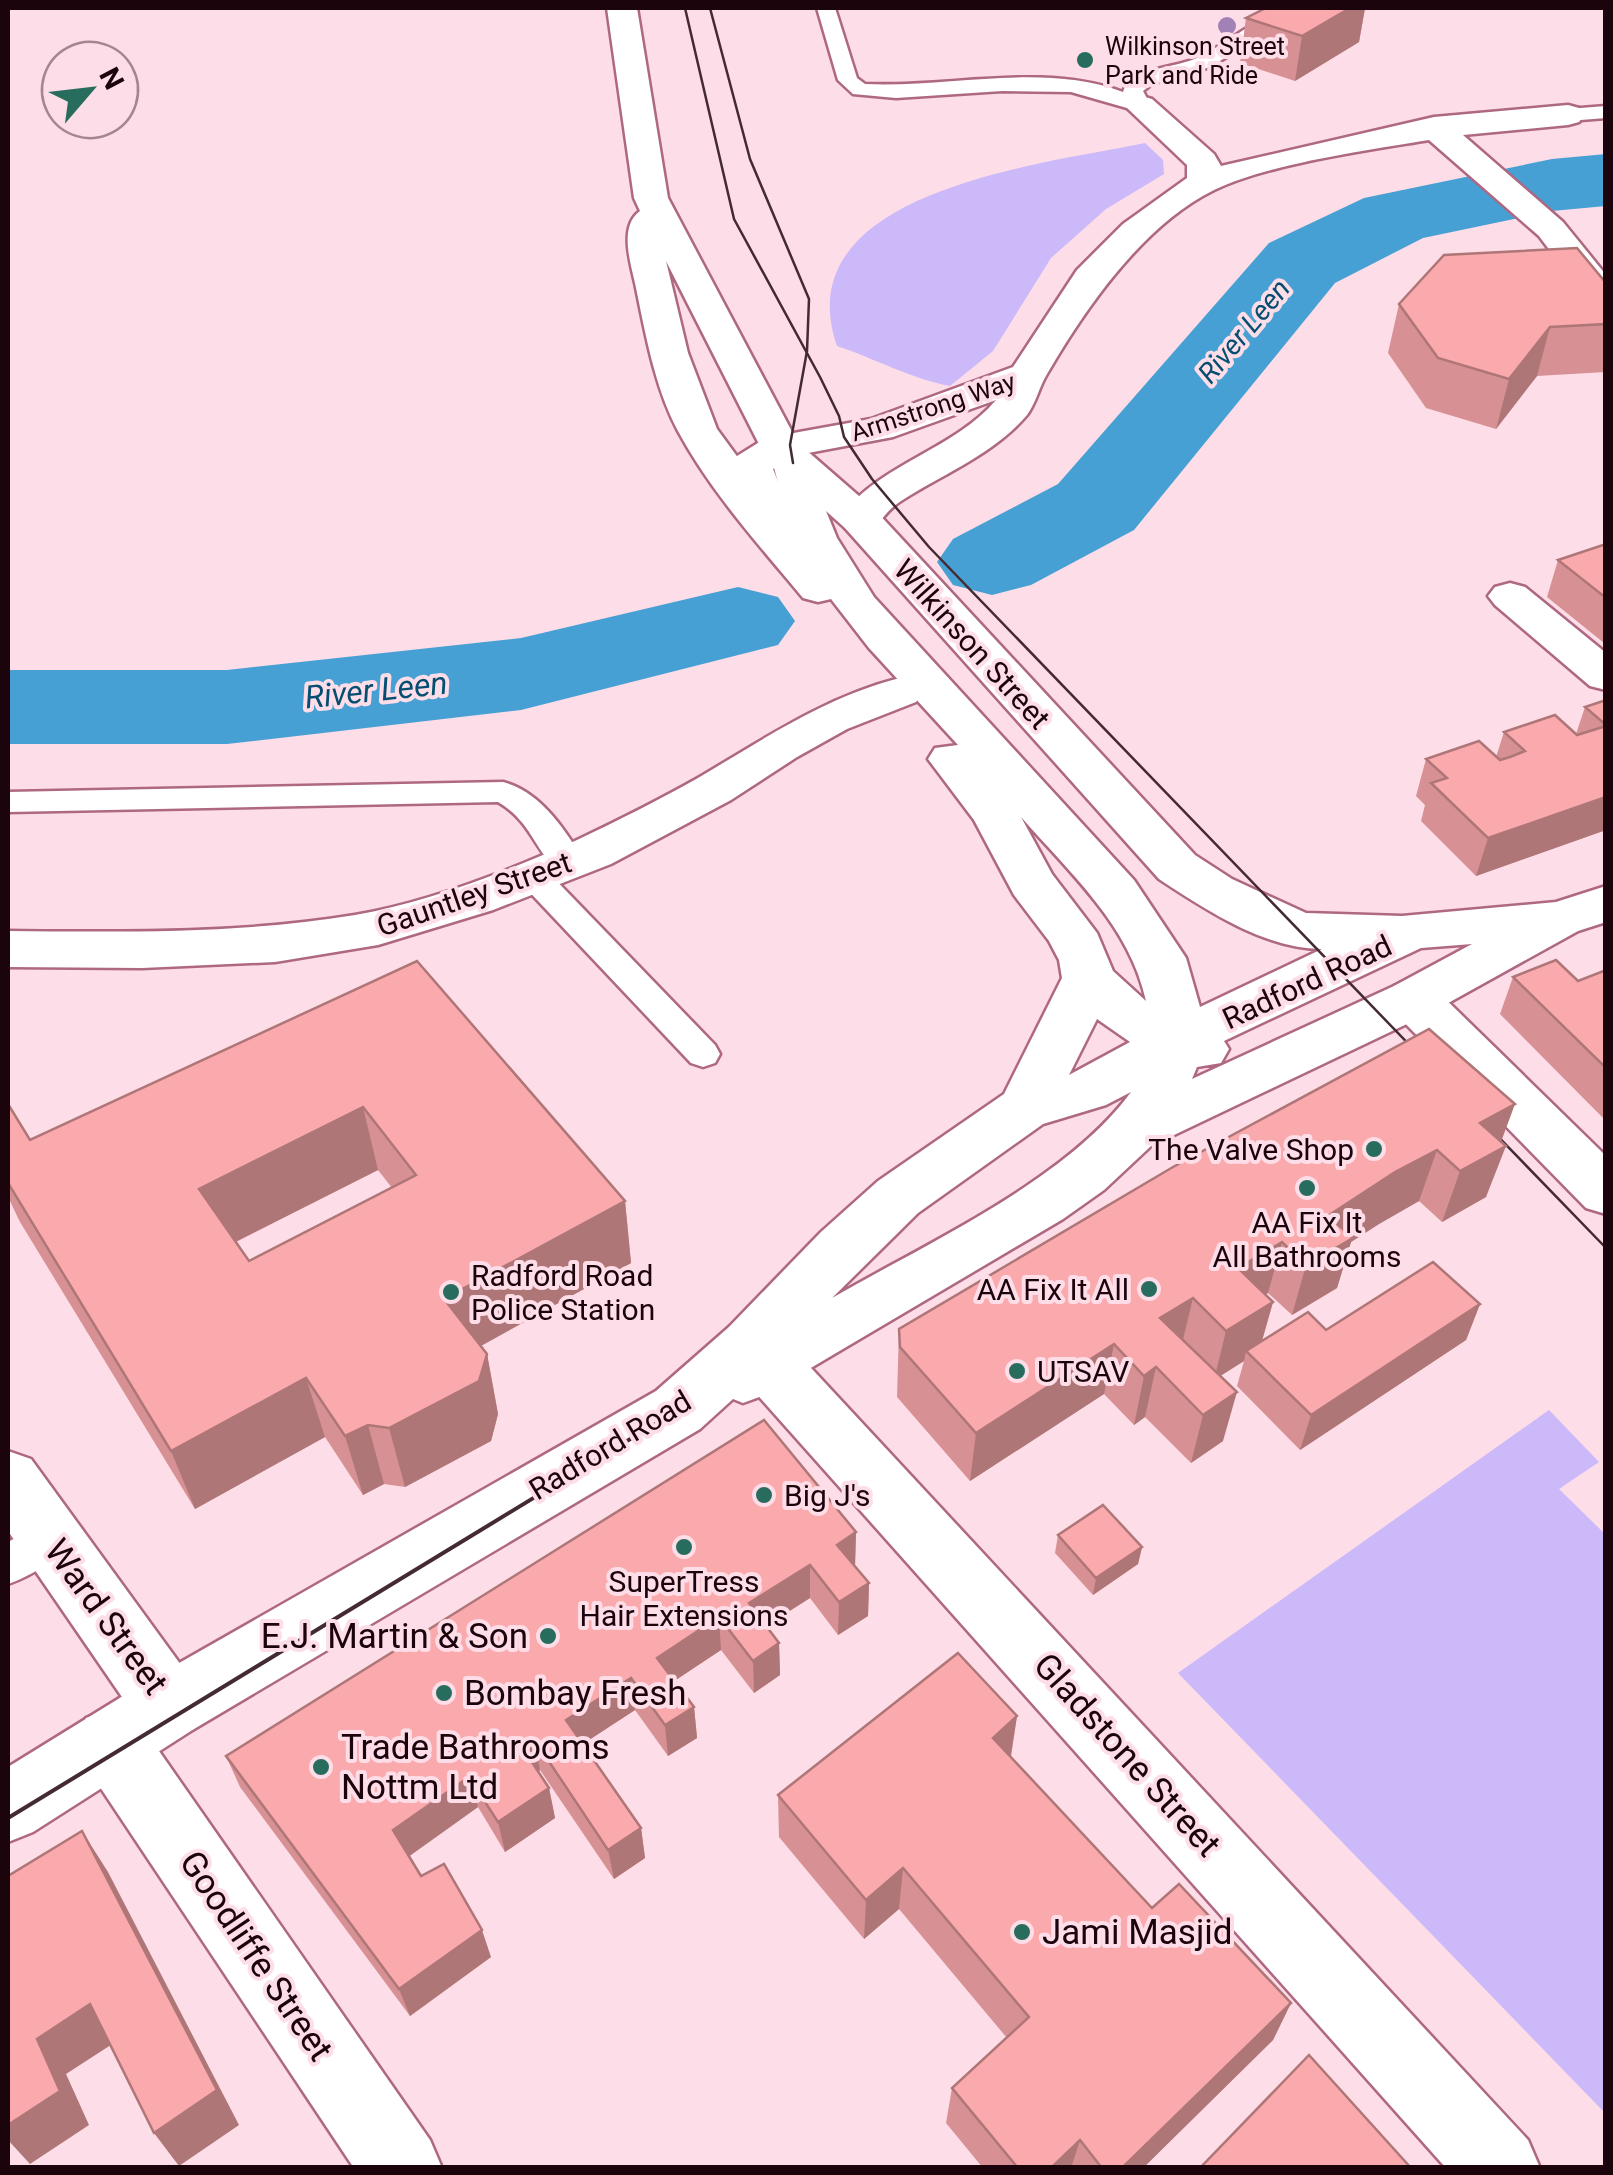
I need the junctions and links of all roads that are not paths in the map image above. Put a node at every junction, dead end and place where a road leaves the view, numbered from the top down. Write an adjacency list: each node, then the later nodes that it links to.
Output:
1 (622, 8): 9 (street, Wilkinson Street)
2 (826, 8): 4 (lane)
3 (1298, 8): 4 (lane)
4 (1141, 106): 8 (street)
5 (1606, 112): 6 (lane)
6 (1568, 115): 7 (street)
7 (1434, 127): 8 (street); 10 (street)
8 (1202, 182): 11 (street, Armstrong Way)
9 (651, 198): 12 (street, Wilkinson Street); 14 (street, Wilkinson Street)
10 (1598, 280)
11 (1027, 375): 12 (street, Armstrong Way); 13 (street, Armstrong Way)
12 (787, 455): 13 (street, Wilkinson Street); 14 (street); 25 (street)
13 (860, 520): 21 (street, Wilkinson Street)
14 (782, 543): 17 (street, Wilkinson Street)
15 (1510, 596): 16 (street)
16 (1606, 676)
17 (900, 692): 19 (street, Gauntley Street); 23 (street, Wilkinson Street)
18 (8, 802): 19 (lane)
19 (551, 869): 22 (street, Gauntley Street); 27 (lane)
20 (1583, 911): 21 (street, Radford Road); 24 (street, Radford Road)
21 (1414, 931): 25 (street, Radford Road)
22 (8, 949)
23 (1088, 978): 25 (street, Radford Road); 28 (street)
24 (1413, 999): 26 (street, Radford Road); 30 (street)
25 (1175, 1042): 26 (street, Radford Road); 28 (street, Radford Road); 29 (street)
26 (1305, 1048): 29 (street, Radford Road)
27 (703, 1054)
28 (1024, 1109): 31 (street, Radford Road)
29 (1134, 1130): 31 (street, Radford Road)
30 (1606, 1192)
31 (760, 1354): 34 (street, Radford Road); 37 (street, Gladstone Street)
32 (8, 1479): 33 (street, Ward Street)
33 (28, 1552): 34 (street, Ward Street)
34 (140, 1724): 35 (street, Radford Road); 36 (street, Goodliffe Street)
35 (8, 1806)
36 (402, 2168)
37 (1500, 2168)

